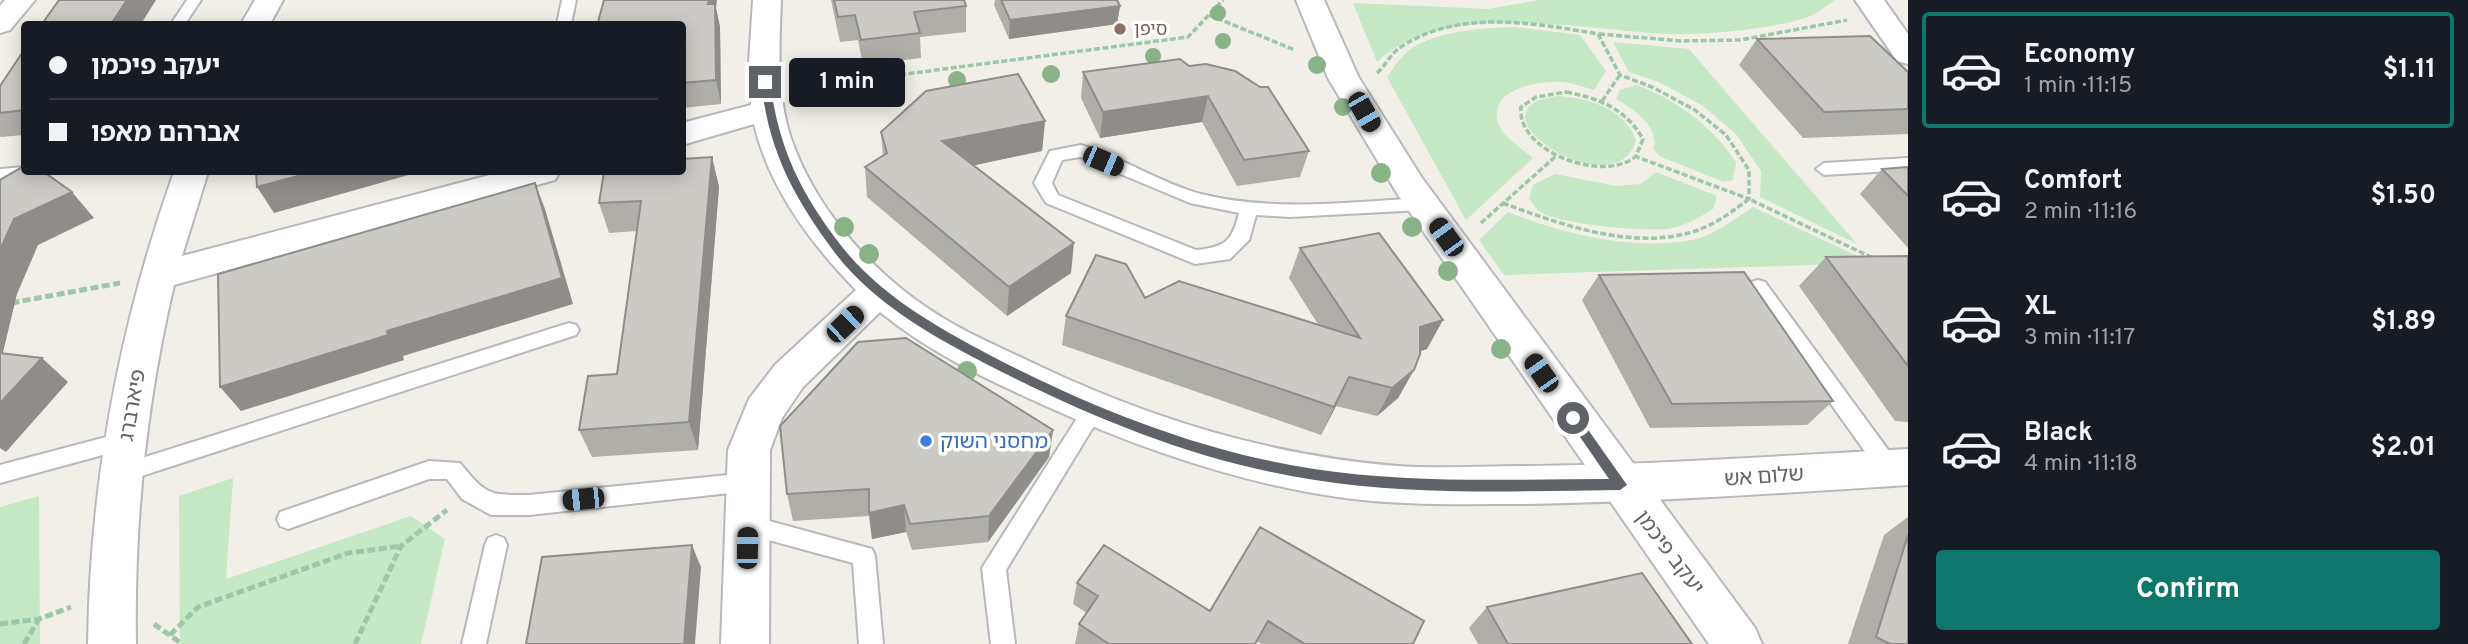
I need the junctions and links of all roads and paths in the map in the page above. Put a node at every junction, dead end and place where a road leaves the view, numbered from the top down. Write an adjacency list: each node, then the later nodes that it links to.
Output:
1 (21, 0): 13 (street)
2 (194, 0): 10 (lane)
3 (269, 0): 11 (street)
4 (569, 0): 12 (lane)
5 (767, 0): 18 (street, שלום אש)
6 (1223, 0): 9 (path)
7 (1310, 0): 17 (street, יעקב פיכמן)
8 (1873, 7): 14 (path); 15 (street)
9 (1209, 15): 17 (path); 18 (path)
10 (180, 21)
11 (258, 21)
12 (565, 21)
13 (0, 24)
14 (1598, 34): 16 (path); 17 (path)
15 (1908, 55)
16 (1620, 75): 19 (path); 29 (path)
17 (1346, 79): 30 (street, יעקב פיכמן)
18 (768, 101): 20 (street); 37 (street, שלום אש)
19 (1602, 101): 21 (path); 22 (path)
20 (686, 132)
21 (1556, 156): 22 (path); 31 (path)
22 (1637, 157): 29 (path)
23 (1908, 164): 24 (lane)
24 (1824, 169)
25 (21, 173): 28 (lane)
26 (190, 175): 35 (street, פיארברג)
27 (532, 175): 35 (street)
28 (0, 176)
29 (1749, 199): 31 (path); 34 (path)
30 (1422, 204): 32 (lane); 33 (street, יעקב פיכמן)
31 (1503, 204): 33 (path)
32 (1250, 209): 32 (lane)
33 (1446, 237): 45 (street, יעקב פיכמן)
34 (1884, 263)
35 (160, 275): 38 (path); 41 (street, פיארברג)
36 (1758, 288): 42 (lane)
37 (880, 290): 40 (street, שלום אש); 44 (street)
38 (0, 305)
39 (569, 330): 41 (lane)
40 (1093, 410): 45 (street, שלום אש); 61 (lane)
41 (123, 457): 43 (lane); 51 (street, פיארברג)
42 (1899, 467): 45 (street, שלום אש)
43 (0, 474)
44 (748, 482): 46 (lane); 48 (street)
45 (1620, 485): 62 (street, יעקב פיכמן)
46 (470, 492): 47 (lane); 50 (path)
47 (288, 519)
48 (747, 525): 59 (street); 60 (lane)
49 (496, 545): 58 (lane)
50 (401, 546): 54 (path); 57 (path)
51 (111, 592): 52 (path); 56 (street, פיארברג)
52 (40, 619): 53 (path); 55 (path)
53 (0, 624)
54 (170, 635)
55 (24, 644)
56 (112, 644)
57 (355, 644)
58 (474, 644)
59 (745, 644)
60 (871, 644)
61 (1003, 644)
62 (1738, 644)

